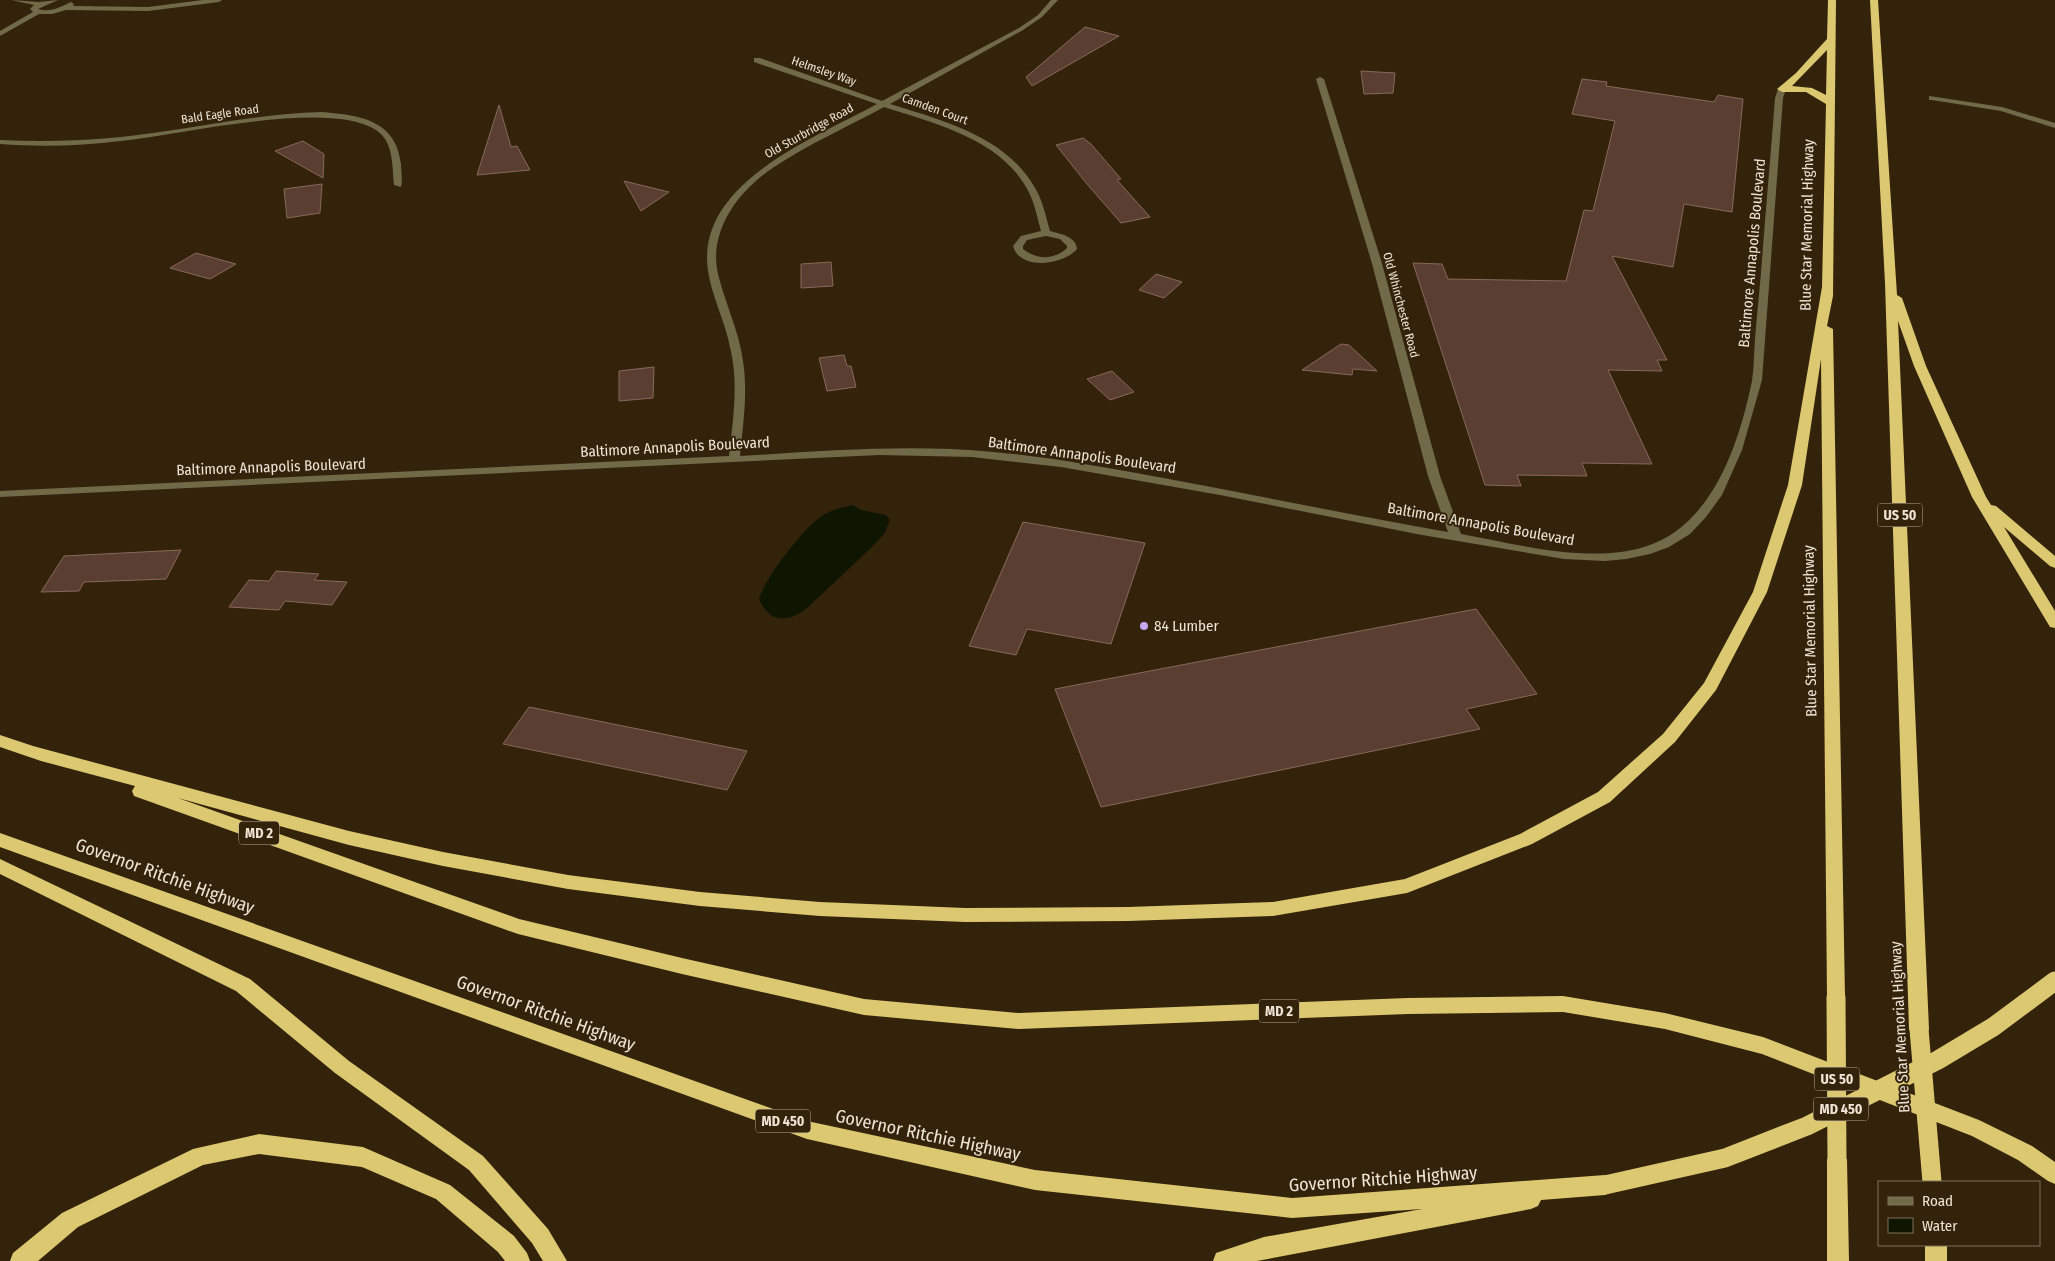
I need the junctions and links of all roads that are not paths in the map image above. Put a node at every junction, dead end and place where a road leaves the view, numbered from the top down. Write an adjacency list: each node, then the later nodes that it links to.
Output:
1 (14, 0): 8 (street)
2 (55, 0): 8 (street)
3 (219, 0): 7 (street)
4 (1055, 0): 15 (street, Old Sturbridge Road)
5 (1832, 0): 10 (highway, Blue Star Memorial Highway / US 50)
6 (1874, 0): 21 (highway, Blue Star Memorial Highway / US 50)
7 (65, 4): 8 (street)
8 (38, 8): 9 (street)
9 (0, 34)
10 (1832, 40): 13 (highway); 16 (highway, Blue Star Memorial Highway / US 50)
11 (757, 60): 15 (street, Helmsley Way)
12 (1320, 79): 26 (street, Old Whinchester Road)
13 (1782, 89): 16 (highway); 26 (street, Baltimore Annapolis Boulevard)
14 (1932, 98): 17 (street)
15 (883, 104): 20 (street, Camden Court); 23 (street, Old Sturbridge Road)
16 (1830, 104): 22 (highway, Blue Star Memorial Highway / US 50)
17 (2055, 126)
18 (0, 142): 19 (street, Bald Eagle Road)
19 (398, 185)
20 (1046, 233): 20 (street)
21 (1891, 283): 25 (highway); 35 (highway, Blue Star Memorial Highway / US 50, bridge)
22 (1827, 287): 30 (highway); 42 (highway, Blue Star Memorial Highway / US 50, bridge)
23 (734, 458): 24 (street, Baltimore Annapolis Boulevard); 26 (street, Baltimore Annapolis Boulevard)
24 (0, 494)
25 (1979, 497): 27 (highway); 28 (highway)
26 (1456, 537)
27 (2055, 563)
28 (2055, 623)
29 (0, 741): 30 (highway, MD 2)
30 (33, 752): 34 (highway, MD 2)
31 (0, 840): 36 (highway, Governor Ritchie Highway / MD 450)
32 (0, 866): 40 (highway)
33 (2055, 981): 36 (highway, Governor Ritchie Highway / MD 450, bridge)
34 (2055, 1174)
35 (1932, 1181)
36 (1605, 1186): 41 (highway)
37 (1936, 1246): 43 (highway)
38 (21, 1261): 39 (highway)
39 (519, 1261)
40 (556, 1261)
41 (1224, 1261)
42 (1838, 1261)
43 (1936, 1261)

